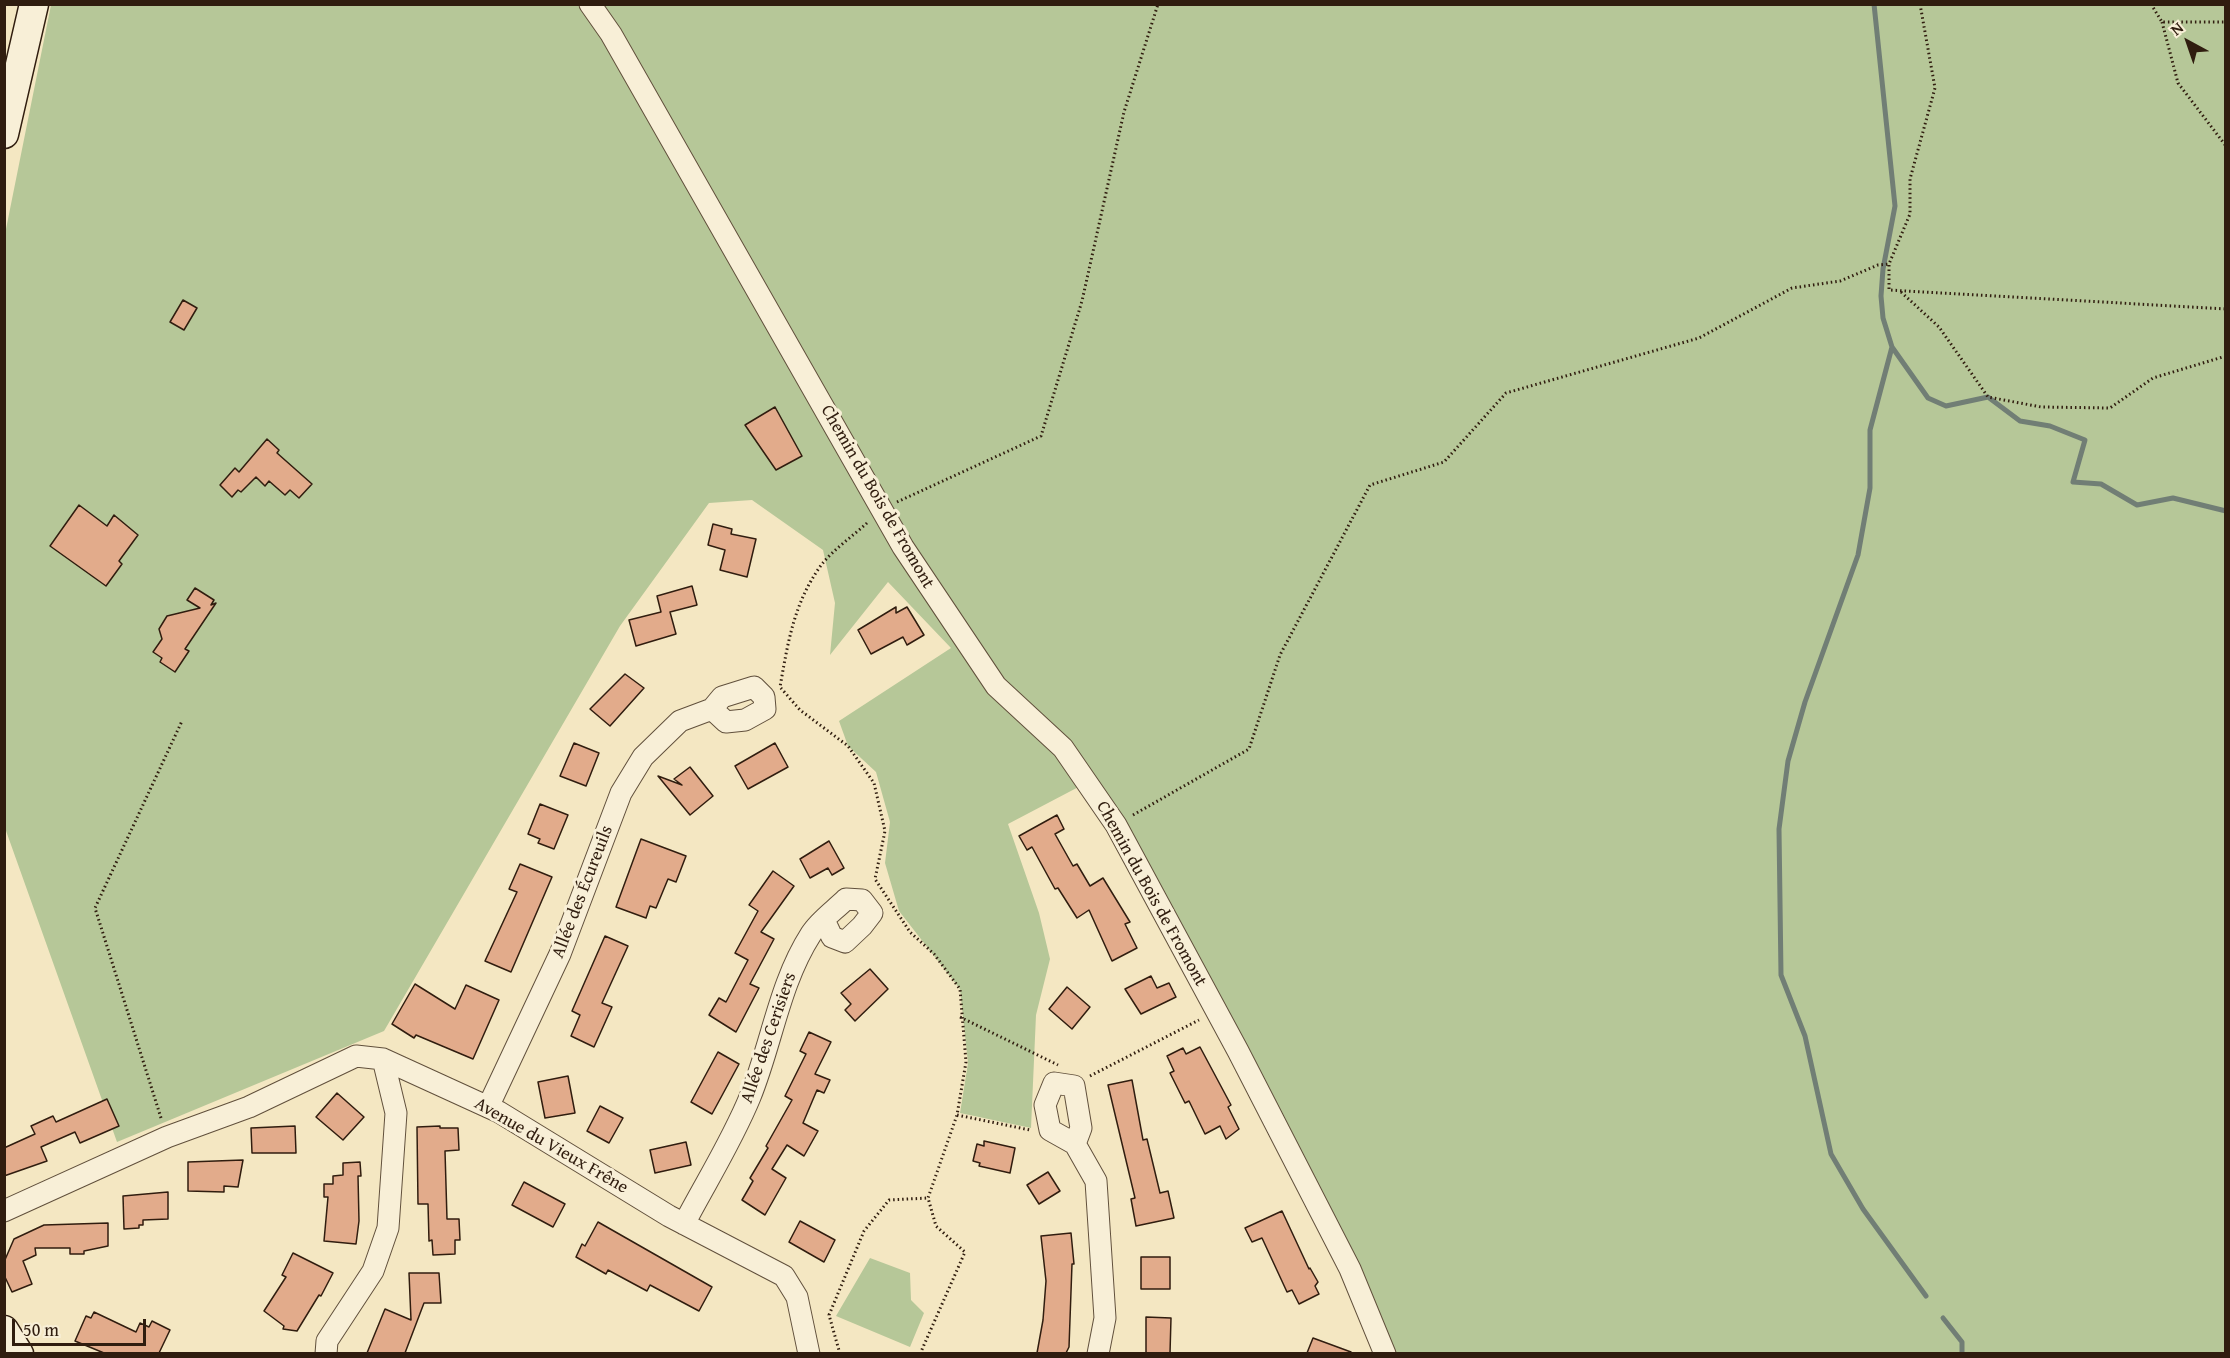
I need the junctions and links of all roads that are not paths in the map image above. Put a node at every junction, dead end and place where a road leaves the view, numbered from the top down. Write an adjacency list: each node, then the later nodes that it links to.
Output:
1 (34, 4): 3 (street)
2 (590, 4): 16 (street, Chemin du Bois de Fromont)
3 (4, 134)
4 (712, 709): 7 (street, Allée des Écureuils)
5 (824, 920): 10 (street, Allée des Cerisiers)
6 (383, 1059): 7 (street, Avenue du Vieux Frêne); 9 (street, Avenue du Vieux Frêne); 13 (street)
7 (488, 1107): 10 (street, Avenue du Vieux Frêne)
8 (1075, 1144): 8 (street); 15 (street)
9 (4, 1211)
10 (684, 1224): 14 (street, Avenue du Vieux Frêne)
11 (4, 1330): 12 (street)
12 (19, 1353)
13 (326, 1353)
14 (809, 1353)
15 (1098, 1353)
16 (1385, 1353)

